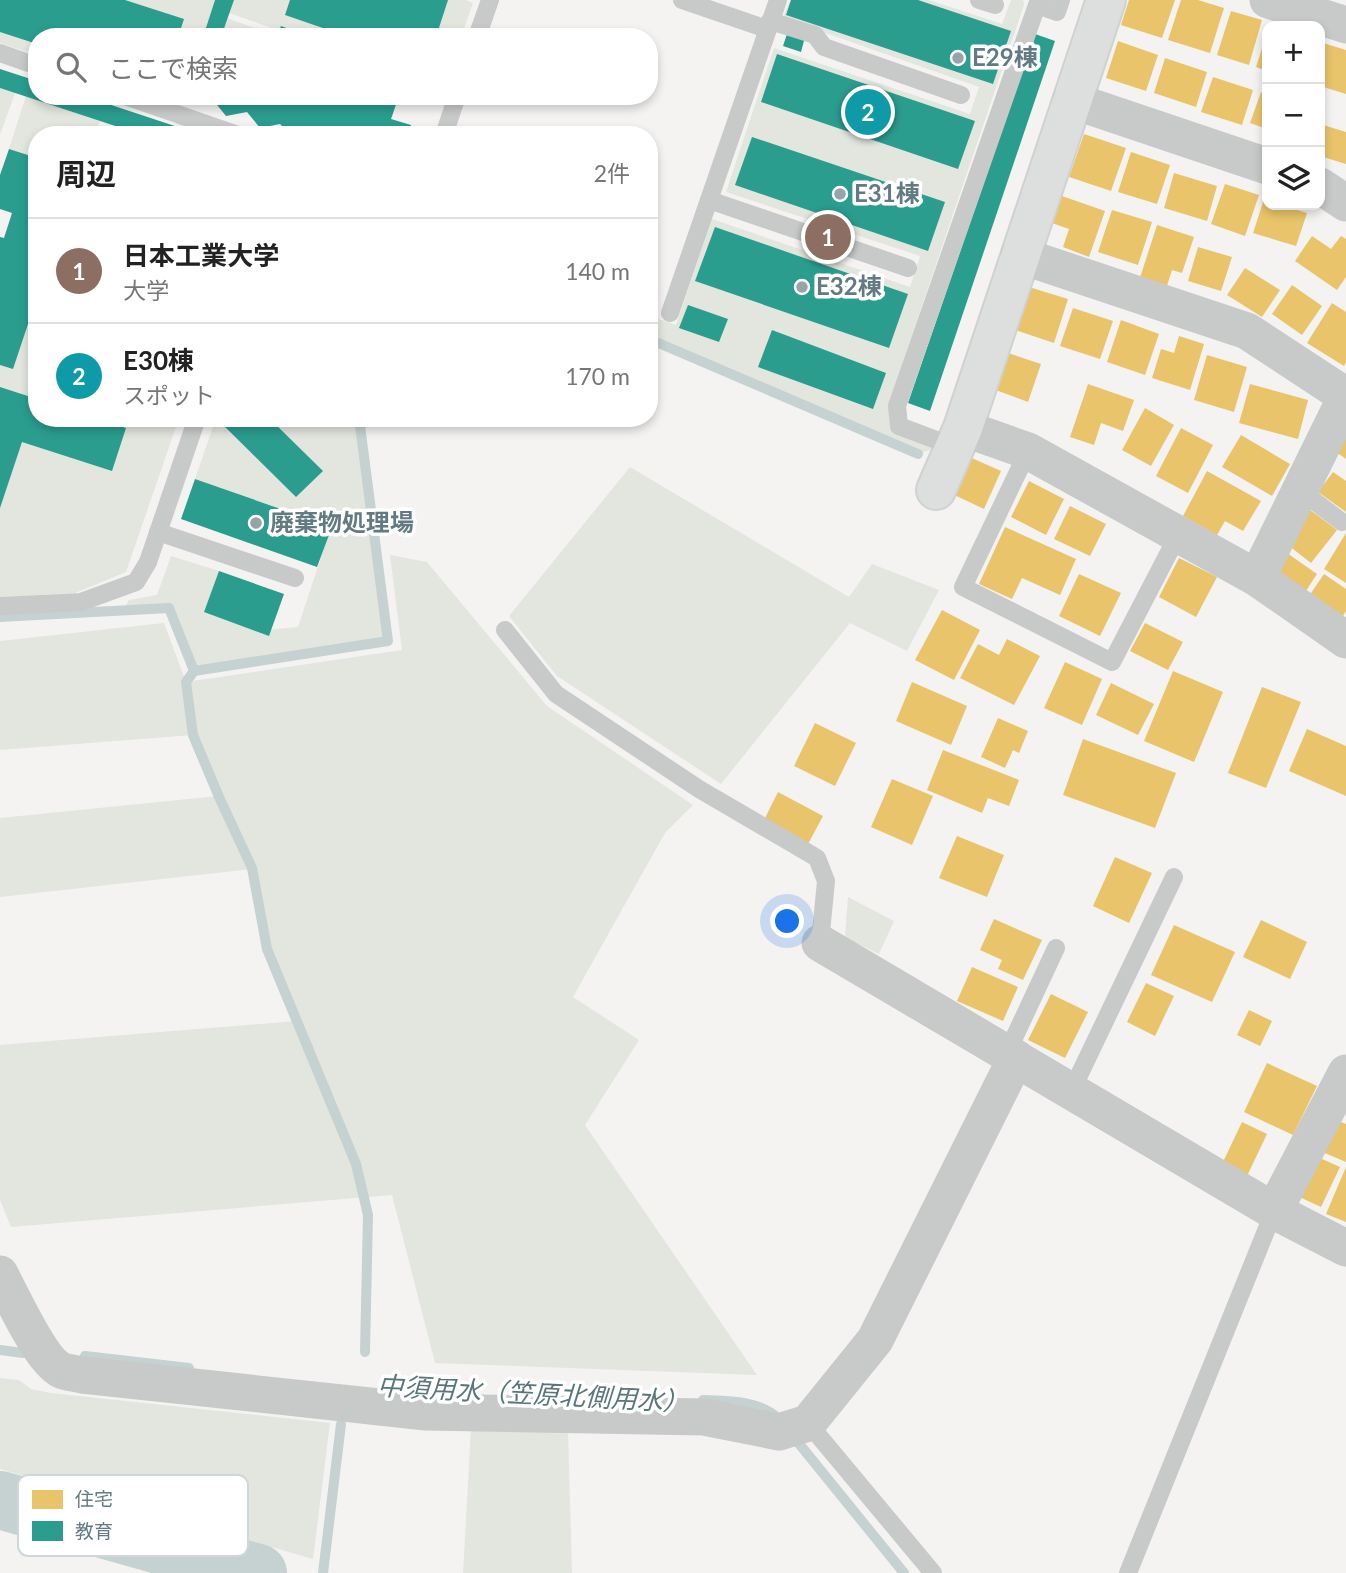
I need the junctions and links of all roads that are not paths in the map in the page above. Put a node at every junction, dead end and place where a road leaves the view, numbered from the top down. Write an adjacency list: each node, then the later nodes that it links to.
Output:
1 (490, 0): 10 (lane)
2 (682, 0): 8 (lane)
3 (778, 0): 8 (lane)
4 (1060, 0): 7 (lane)
5 (1106, 0): 14 (street)
6 (1268, 0): 9 (street)
7 (1036, 2): 28 (lane)
8 (769, 25): 13 (lane); 21 (lane)
9 (1346, 25)
10 (480, 28)
11 (0, 53): 12 (lane)
12 (28, 62)
13 (961, 95)
14 (1071, 100): 19 (street); 23 (street)
15 (151, 105): 17 (lane)
16 (454, 105): 18 (lane)
17 (212, 126)
18 (447, 126)
19 (1262, 164)
20 (1325, 189): 22 (street)
21 (709, 200): 24 (lane); 25 (lane)
22 (1346, 203)
23 (1019, 255): 26 (street); 28 (street)
24 (908, 268)
25 (670, 313)
26 (1346, 397): 31 (street)
27 (194, 427): 33 (lane)
28 (959, 438): 29 (street); 30 (street)
29 (1028, 451): 34 (street); 34 (lane)
30 (936, 489)
31 (1301, 491): 32 (lane); 36 (street)
32 (1342, 522)
33 (158, 532): 35 (lane); 37 (lane)
34 (1178, 535): 36 (street)
35 (295, 578)
36 (1257, 578): 39 (street)
37 (0, 606)
38 (505, 630): 41 (lane)
39 (1346, 640)
40 (1174, 877): 45 (lane)
41 (820, 943): 43 (street)
42 (1056, 947): 43 (lane)
43 (1011, 1056): 45 (street); 49 (street)
44 (1346, 1073): 46 (street)
45 (1071, 1092): 46 (street)
46 (1274, 1210): 47 (street); 51 (lane)
47 (1346, 1248)
48 (0, 1274): 49 (street)
49 (808, 1423): 50 (lane)
50 (933, 1573)
51 (1128, 1573)

